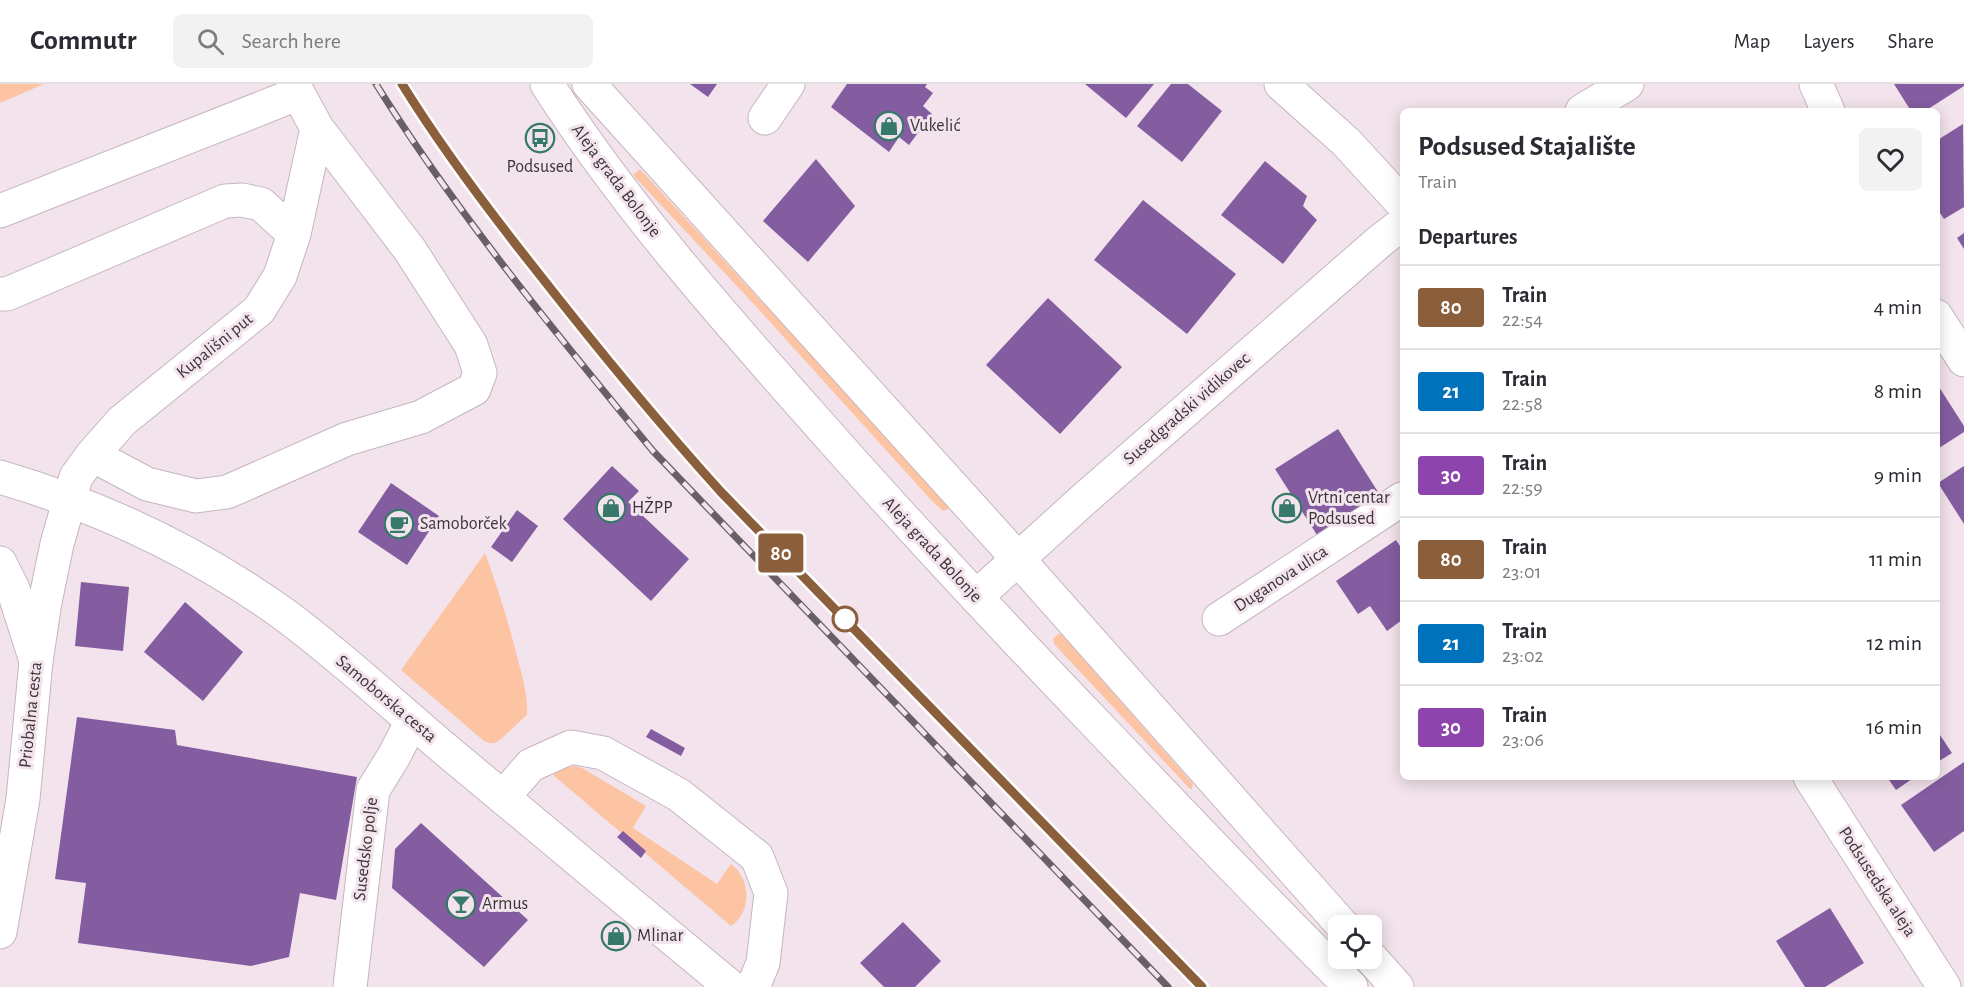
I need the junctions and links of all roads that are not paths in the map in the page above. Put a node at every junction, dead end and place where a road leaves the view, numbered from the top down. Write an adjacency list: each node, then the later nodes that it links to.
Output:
1 (547, 84): 24 (main road, Aleja grada Bolonje)
2 (589, 84): 22 (main road)
3 (788, 84): 10 (main road)
4 (1281, 84): 12 (main road)
5 (1627, 84): 8 (main road)
6 (1816, 84): 9 (main road)
7 (295, 89): 11 (main road); 13 (main road)
8 (1587, 108)
9 (1827, 108)
10 (765, 118)
11 (317, 128): 15 (main road, Kupališni put); 20 (main road)
12 (1400, 201)
13 (0, 211)
14 (1400, 226): 22 (main road, Susedgradski vidikovec)
15 (294, 234): 16 (main road); 20 (main road, Kupališni put)
16 (0, 294)
17 (1940, 322): 18 (main road)
18 (1964, 360)
19 (0, 477): 20 (main road, Samoborska cesta)
20 (79, 477): 26 (main road, Priobalna cesta); 27 (main road, Samoborska cesta)
21 (1400, 500): 25 (main road, Duganova ulica)
22 (1018, 559): 24 (main road, Susedgradski vidikovec); 31 (main road)
23 (0, 563): 26 (main road)
24 (976, 597): 37 (main road, Aleja grada Bolonje)
25 (1219, 619)
26 (36, 661): 30 (main road, Priobalna cesta)
27 (412, 721): 29 (main road, Samoborska cesta); 34 (main road, Susedsko polje)
28 (1812, 780): 39 (main road, Podsusedska aleja)
29 (503, 797): 35 (main road, Samoborska cesta); 36 (main road)
30 (12, 798): 32 (main road, Priobalna cesta)
31 (1333, 915)
32 (0, 932)
33 (1381, 969): 38 (main road)
34 (350, 987)
35 (731, 987)
36 (753, 987)
37 (1351, 987)
38 (1397, 987)
39 (1944, 987)

